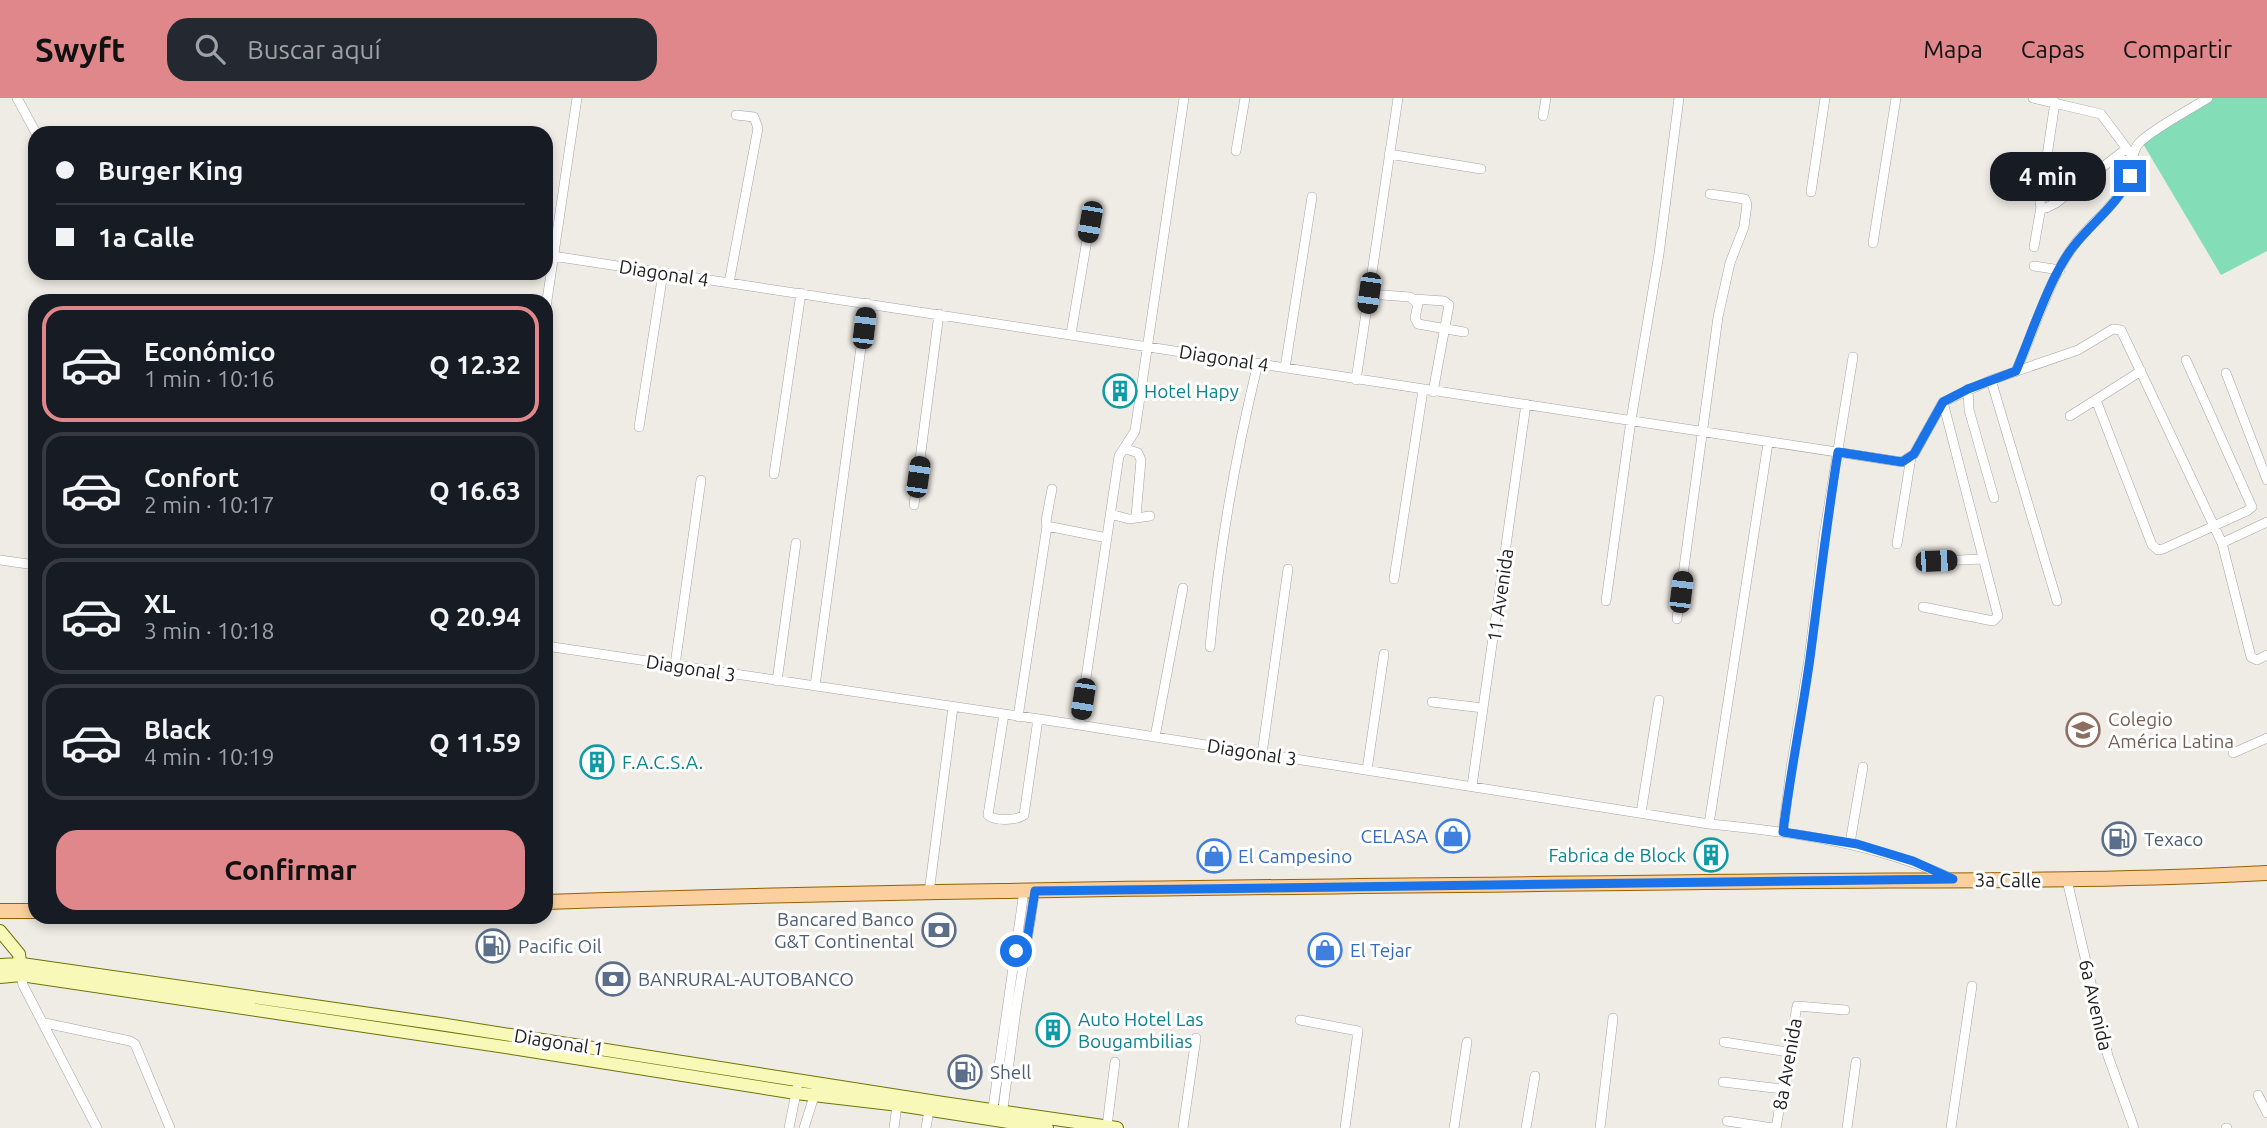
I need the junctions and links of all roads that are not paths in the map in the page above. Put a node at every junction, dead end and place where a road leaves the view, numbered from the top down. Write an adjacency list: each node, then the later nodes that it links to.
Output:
1 (17, 98): 15 (street)
2 (577, 98): 25 (street)
3 (1184, 98): 41 (street)
4 (1245, 98): 16 (street)
5 (1398, 98): 18 (street)
6 (1546, 98): 14 (street)
7 (1679, 98): 57 (street)
8 (1825, 98): 20 (street)
9 (1896, 98): 26 (street)
10 (2033, 98): 12 (street)
11 (2208, 98): 17 (street)
12 (2055, 102): 17 (street); 23 (street)
13 (736, 115): 32 (street)
14 (1543, 116)
15 (32, 126)
16 (1236, 151)
17 (2130, 153): 23 (street); 30 (street)
18 (1389, 154): 19 (street); 34 (street)
19 (1480, 169)
20 (1811, 192)
21 (1710, 194): 59 (street)
22 (1312, 197): 45 (street)
23 (2041, 207): 27 (street)
24 (1090, 222): 40 (street)
25 (553, 238)
26 (1873, 243)
27 (2034, 247)
28 (553, 255): 31 (street, Diagonal 4)
29 (2034, 266): 30 (street)
30 (2060, 270): 46 (street)
31 (663, 273): 32 (street, Diagonal 4); 58 (street)
32 (729, 283): 33 (street, Diagonal 4)
33 (801, 293): 36 (street, Diagonal 4); 64 (street)
34 (1369, 293): 35 (street); 49 (street)
35 (1414, 299): 38 (street); 38 (street)
36 (867, 303): 37 (street, Diagonal 4); 97 (street)
37 (939, 314): 40 (street, Diagonal 4); 69 (street)
38 (1444, 329): 39 (street); 52 (street)
39 (1464, 332)
40 (1071, 334): 41 (street, Diagonal 4)
41 (1146, 346): 44 (street, Diagonal 4); 61 (street)
42 (1853, 357): 62 (street)
43 (2186, 360): 74 (street)
44 (1258, 363): 45 (street, Diagonal 4); 92 (street)
45 (1285, 368): 49 (street, Diagonal 4)
46 (2016, 371): 47 (street); 50 (street)
47 (2141, 372): 53 (street); 74 (street)
48 (2226, 373): 66 (street)
49 (1356, 380): 52 (street, Diagonal 4)
50 (1991, 380): 51 (street); 88 (street)
51 (1968, 389): 54 (street); 68 (street)
52 (1428, 391): 55 (street, Diagonal 4); 85 (street)
53 (2096, 400): 56 (street); 74 (street)
54 (1943, 402): 63 (street); 80 (street)
55 (1526, 404): 57 (street, Diagonal 4); 101 (street, 11 Avenida)
56 (2070, 416)
57 (1631, 420): 59 (street, Diagonal 4); 87 (street)
58 (639, 427)
59 (1702, 430): 60 (street, Diagonal 4); 90 (street)
60 (1768, 443): 62 (street, Diagonal 4); 114 (street)
61 (1124, 448): 70 (street); 71 (street)
62 (1838, 452): 63 (street, Diagonal 4); 115 (street)
63 (1907, 460): 79 (street)
64 (774, 474)
65 (701, 480): 95 (street)
66 (2267, 480)
67 (1052, 489): 75 (street)
68 (1994, 498)
69 (914, 505)
70 (1110, 514): 71 (street); 76 (street)
71 (1136, 516): 72 (street)
72 (1150, 516)
73 (2267, 522): 78 (street)
74 (2214, 525): 78 (street)
75 (1048, 526): 76 (street); 103 (street)
76 (1107, 538): 105 (street)
77 (796, 543): 96 (street)
78 (2222, 543): 94 (street)
79 (1897, 544)
80 (1983, 559): 82 (street); 89 (street)
81 (0, 560): 83 (street)
82 (1936, 561)
83 (28, 564)
84 (1288, 569): 109 (street)
85 (1394, 579)
86 (1183, 588): 106 (street)
87 (1606, 601)
88 (2057, 601)
89 (1923, 607)
90 (1677, 619)
91 (553, 647): 95 (street, Diagonal 3)
92 (1210, 647)
93 (1384, 654): 111 (street)
94 (2266, 657)
95 (676, 665): 96 (street, Diagonal 3)
96 (777, 681): 97 (street, Diagonal 3)
97 (816, 686): 100 (street, Diagonal 3)
98 (1659, 700): 113 (street)
99 (1433, 702): 101 (street)
100 (953, 707): 102 (street, Diagonal 3); 121 (street)
101 (1483, 708): 112 (street, 11 Avenida)
102 (1004, 715): 103 (street, Diagonal 3); 104 (street)
103 (1018, 717): 104 (street, Diagonal 3)
104 (1038, 719): 105 (street, Diagonal 3)
105 (1079, 725): 106 (street, Diagonal 3)
106 (1155, 737): 109 (street, Diagonal 3)
107 (2267, 738): 108 (street)
108 (2234, 753)
109 (1262, 754): 111 (street, Diagonal 3)
110 (1863, 767): 116 (street)
111 (1367, 770): 112 (street, Diagonal 3)
112 (1472, 786): 113 (street, Diagonal 3)
113 (1641, 813): 114 (street, Diagonal 3)
114 (1709, 824): 115 (street, Diagonal 3)
115 (1783, 832): 116 (street, Diagonal 3)
116 (1850, 843): 118 (street, Diagonal 3)
117 (2267, 873): 119 (main road, 3a Calle)
118 (1953, 879): 119 (main road, 3a Calle); 120 (main road, 3a Calle)
119 (2067, 880): 168 (street, 6a Avenida)
120 (1030, 891): 121 (main road, 3a Calle); 150 (street)
121 (929, 893): 122 (main road, 3a Calle)
122 (553, 902)
123 (0, 911): 124 (main road)
124 (28, 911)
125 (0, 931): 127 (main road)
126 (0, 965): 127 (main road, Diagonal 1)
127 (21, 970): 128 (main road, Diagonal 1); 133 (street); 141 (main road, Diagonal 1); 145 (main road, Diagonal 1)
128 (0, 977)
129 (1972, 986): 167 (street)
130 (1845, 1010): 137 (street, 8a Avenida)
131 (1614, 1018): 164 (street)
132 (1300, 1020): 161 (street)
133 (44, 1023): 153 (street); 154 (street)
134 (1196, 1038): 160 (street)
135 (1467, 1042): 162 (street)
136 (1724, 1042): 137 (street)
137 (1788, 1052): 144 (street, 8a Avenida)
138 (1115, 1062): 152 (street)
139 (1856, 1062): 166 (street)
140 (1535, 1076): 163 (street)
141 (798, 1079): 143 (main road, Diagonal 1); 145 (street)
142 (1723, 1083): 144 (street)
143 (817, 1089): 145 (main road, Diagonal 1); 147 (main road, Diagonal 1); 150 (main road, Diagonal 1); 156 (street)
144 (1782, 1089): 165 (street, 8a Avenida)
145 (796, 1093): 155 (street)
146 (2258, 1095): 149 (street)
147 (897, 1105): 148 (main road, Diagonal 1); 157 (street)
148 (929, 1110): 150 (main road, Diagonal 1); 158 (street)
149 (2267, 1113)
150 (1002, 1117): 152 (main road, Diagonal 1); 159 (main road, Diagonal 1)
151 (1727, 1121): 165 (street)
152 (1112, 1127)
153 (97, 1128)
154 (170, 1128)
155 (789, 1128)
156 (804, 1128)
157 (894, 1128)
158 (926, 1128)
159 (1047, 1128)
160 (1182, 1128)
161 (1345, 1128)
162 (1454, 1128)
163 (1526, 1128)
164 (1600, 1128)
165 (1775, 1128)
166 (1847, 1128)
167 (1951, 1128)
168 (2134, 1128)

